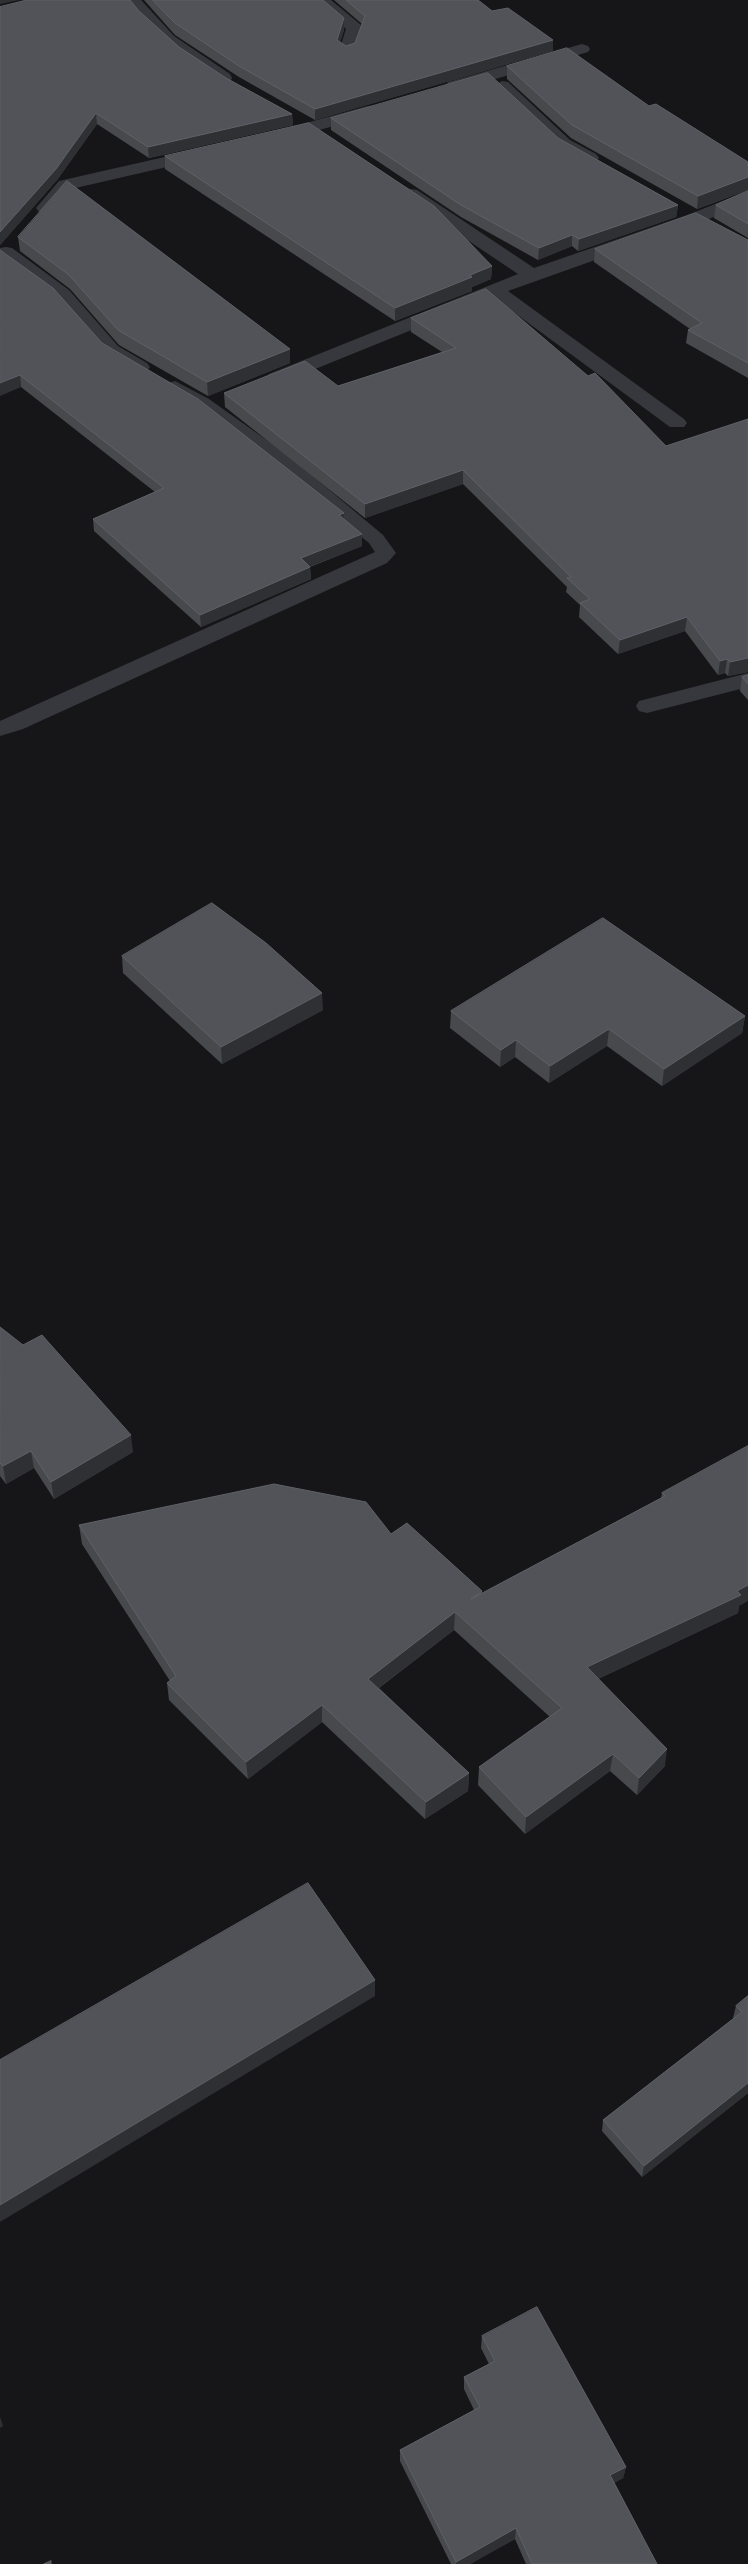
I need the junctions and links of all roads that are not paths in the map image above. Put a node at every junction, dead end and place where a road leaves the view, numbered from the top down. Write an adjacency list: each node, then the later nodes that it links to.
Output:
1 (132, 0): 6 (street)
2 (321, 0): 4 (street)
3 (582, 49): 5 (street)
4 (347, 51)
5 (490, 75): 7 (street); 14 (street)
6 (240, 88)
7 (434, 92)
8 (387, 106): 10 (street)
9 (289, 114): 10 (street)
10 (313, 128): 11 (street); 12 (street)
11 (265, 139)
12 (329, 139)
13 (218, 150): 19 (street)
14 (605, 167)
15 (394, 182): 23 (street)
16 (748, 196): 18 (street)
17 (680, 208): 18 (street)
18 (696, 218): 20 (street); 23 (street)
19 (32, 222)
20 (714, 227)
21 (19, 237): 22 (street)
22 (3, 252): 29 (street)
23 (532, 276): 24 (street)
24 (496, 291): 25 (street); 26 (street)
25 (261, 384)
26 (677, 422)
27 (748, 680): 28 (street)
28 (647, 706)
29 (0, 729)

